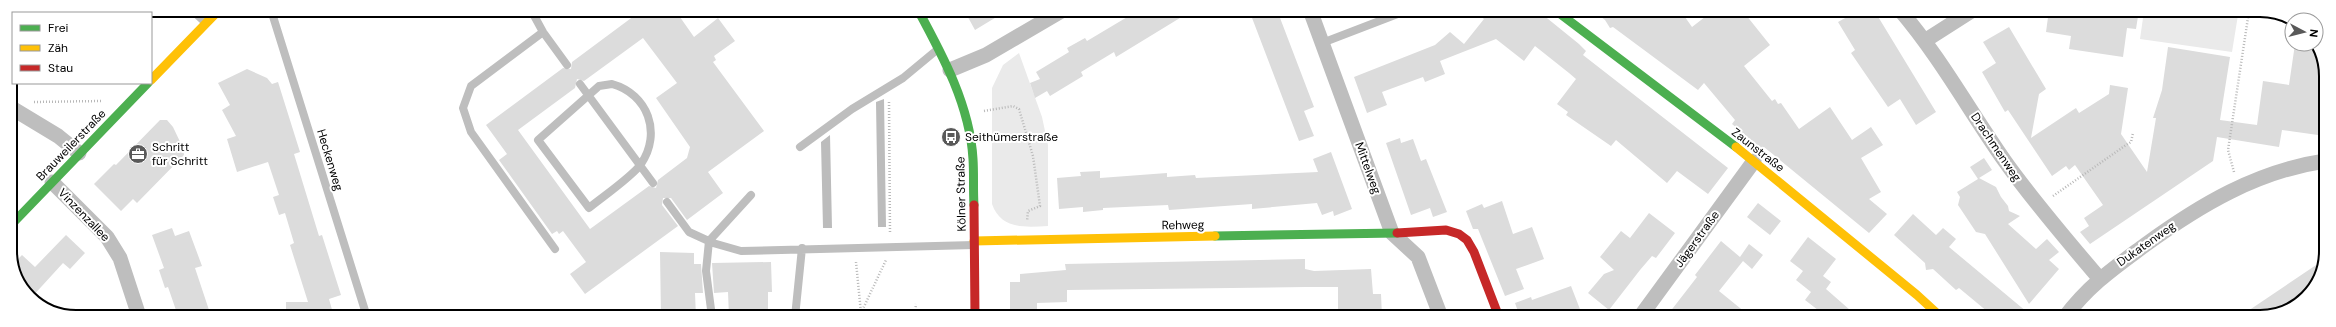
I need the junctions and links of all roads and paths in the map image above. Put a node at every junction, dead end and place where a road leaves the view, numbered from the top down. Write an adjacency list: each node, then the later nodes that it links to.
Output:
1 (200, 17): 13 (lane)
2 (212, 17): 13 (street)
3 (273, 17): 53 (lane, Heckenweg)
4 (535, 17): 14 (lane)
5 (922, 17): 17 (street, Kölner Straße)
6 (1051, 17): 19 (street)
7 (1313, 17): 16 (street, Mittelweg)
8 (1390, 17): 16 (lane)
9 (1564, 17): 32 (street, Zaunstraße)
10 (1906, 17): 15 (street, Drachmenweg)
11 (1962, 17): 15 (street)
12 (2247, 17): 37 (path)
13 (206, 23): 20 (street)
14 (543, 32): 18 (lane); 49 (lane)
15 (1926, 40): 40 (street, Drachmenweg)
16 (1322, 43): 42 (street, Mittelweg)
17 (939, 49): 19 (street, Kölner Straße); 23 (lane)
18 (567, 66)
19 (950, 70): 28 (street, Kölner Straße)
20 (152, 79)
21 (147, 84): 31 (street, Brauweilerstraße)
22 (580, 84): 24 (lane)
23 (889, 86): 30 (lane); 47 (path)
24 (588, 95): 34 (lane); 34 (lane); 34 (lane)
25 (101, 101): 26 (path)
26 (17, 110)
27 (17, 111): 31 (street)
28 (966, 114): 43 (path); 45 (street, Kölner Straße)
29 (2133, 133): 40 (path)
30 (800, 147)
31 (79, 153): 35 (street, Brauweilerstraße)
32 (1754, 161): 62 (street, Jägerstraße); 63 (street, Zaunstraße)
33 (2319, 162): 37 (street, Dukatenweg)
34 (640, 166): 36 (lane)
35 (52, 182): 41 (street, Brauweilerstraße); 52 (street, Vinzenzallee)
36 (653, 183)
37 (2240, 186): 50 (street, Dukatenweg)
38 (751, 195): 44 (lane)
39 (667, 202): 44 (lane)
40 (2038, 206): 50 (street, Drachmenweg)
41 (17, 219)
42 (1392, 233): 43 (street, Rehweg); 60 (street, Mittelweg); 61 (street, Rehweg)
43 (1026, 240): 45 (street, Rehweg)
44 (709, 241): 48 (lane); 54 (lane)
45 (974, 243): 47 (lane); 59 (street, Kölner Straße)
46 (855, 247): 47 (lane); 48 (lane); 56 (path)
47 (890, 247): 57 (path)
48 (802, 248): 55 (lane)
49 (555, 249)
50 (2099, 278): 64 (street, Dukatenweg)
51 (916, 304): 58 (path)
52 (137, 310)
53 (365, 310)
54 (711, 310)
55 (796, 310)
56 (861, 310)
57 (862, 310)
58 (915, 310)
59 (975, 310)
60 (1438, 310)
61 (1496, 310)
62 (1645, 310)
63 (1933, 310)
64 (2071, 310)

